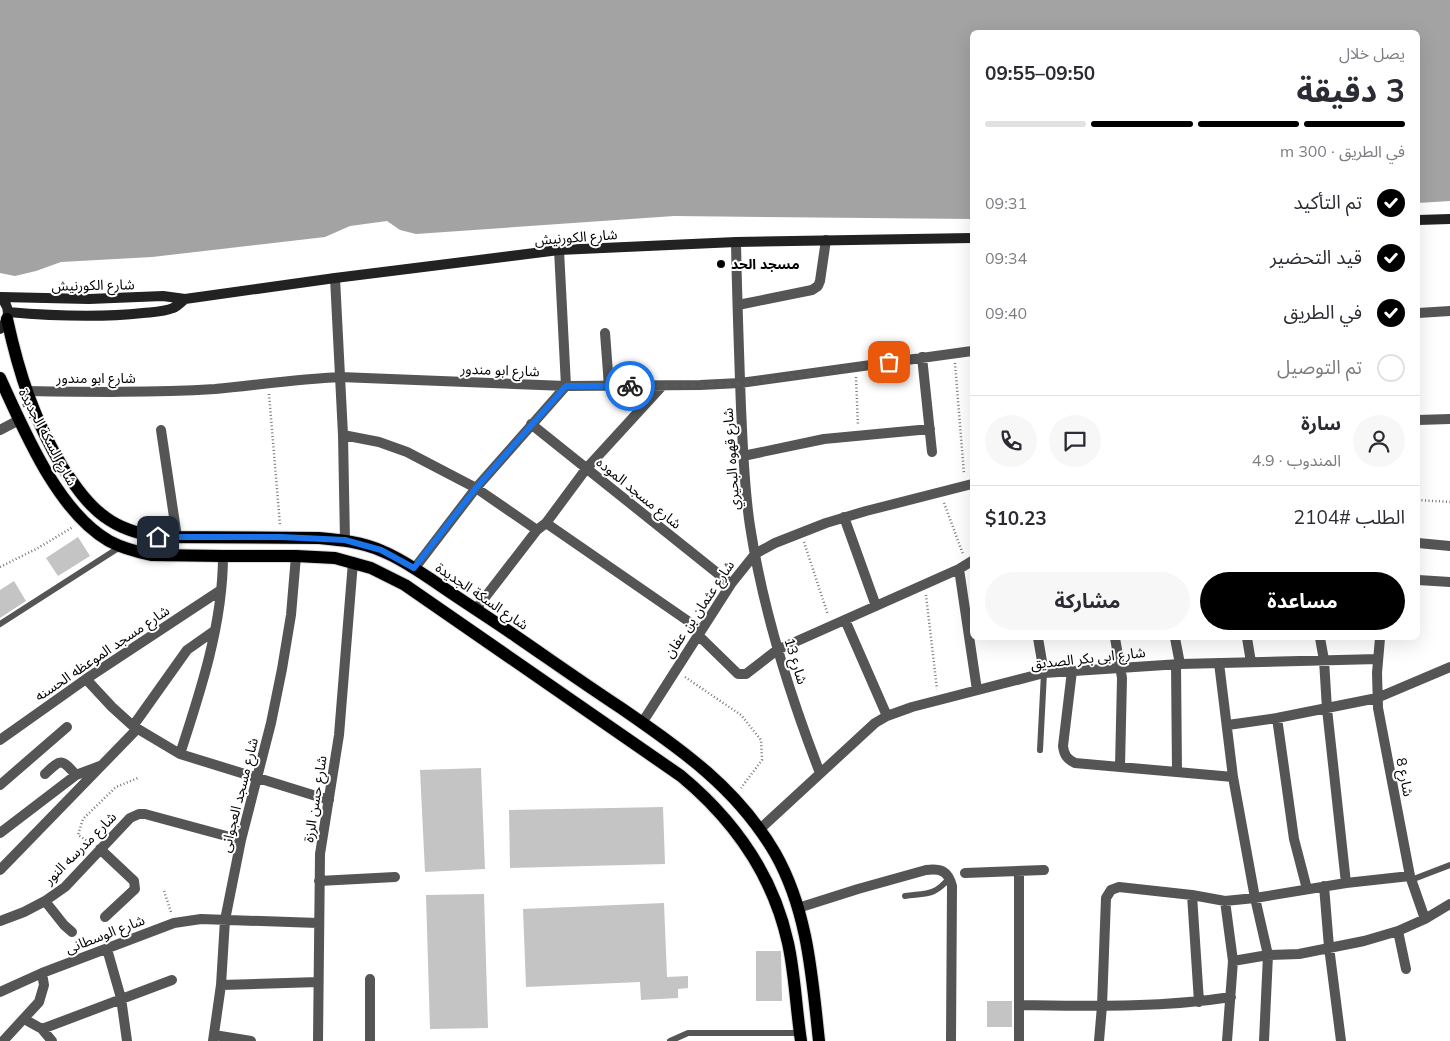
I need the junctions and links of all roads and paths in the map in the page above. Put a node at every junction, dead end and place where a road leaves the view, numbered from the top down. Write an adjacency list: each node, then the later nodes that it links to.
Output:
1 (1450, 219): 2 (main road)
2 (1420, 220)
3 (970, 238): 4 (main road, شارع الكورنيش)
4 (826, 240): 5 (main road, شارع الكورنيش); 10 (street)
5 (736, 242): 6 (main road, شارع الكورنيش); 10 (street, شارع قهوه البحيري)
6 (559, 250): 7 (main road, شارع الكورنيش); 23 (street)
7 (335, 278): 9 (main road, شارع الكورنيش); 19 (street)
8 (0, 297): 9 (main road, شارع الكورنيش); 13 (main road)
9 (185, 299): 13 (main road, شارع الكورنيش)
10 (738, 305): 22 (street, شارع قهوه البحيري)
11 (1450, 311): 12 (street)
12 (1420, 313)
13 (5, 320): 26 (main road, شارع السكة الجديدة)
14 (606, 333): 24 (street)
15 (970, 351): 16 (street, شارع ابو مندور)
16 (955, 353): 17 (street, شارع ابو مندور); 39 (path)
17 (922, 357): 18 (street, شارع ابو مندور); 31 (street)
18 (856, 367): 22 (street, شارع ابو مندور); 35 (path)
19 (340, 377): 21 (street, شارع ابو مندور); 23 (street, شارع ابو مندور); 34 (street)
20 (0, 378): 28 (main road, شارع السكة الجديدة)
21 (268, 382): 26 (street, شارع ابو مندور); 50 (path)
22 (740, 384): 25 (street, شارع ابو مندور); 37 (street, شارع قهوه البحيري)
23 (566, 386): 24 (street, شارع ابو مندور); 30 (street)
24 (609, 386): 25 (street, شارع ابو مندور)
25 (662, 386): 38 (street)
26 (25, 391): 49 (main road, شارع السكة الجديدة)
27 (1450, 419): 29 (street)
28 (19, 420): 32 (street); 45 (main road, شارع السكة الجديدة)
29 (1420, 420)
30 (530, 424): 38 (street, شارع مسجد الموده); 40 (street)
31 (930, 429): 35 (street); 36 (street)
32 (0, 430)
33 (161, 430): 49 (street)
34 (343, 435): 40 (street); 51 (street)
35 (858, 436): 37 (street)
36 (932, 452)
37 (743, 456): 55 (street, شارع قهوه البحيري)
38 (586, 469): 46 (street); 65 (street, شارع مسجد الموده)
39 (969, 485): 41 (street, شارع عثمان بن عفان)
40 (476, 488): 47 (street); 61 (street)
41 (941, 493): 44 (street, شارع عثمان بن عفان); 59 (path)
42 (1420, 500): 43 (path)
43 (1450, 502)
44 (844, 517): 48 (street, شارع عثمان بن عفان); 67 (street)
45 (82, 519): 53 (main road, شارع السكة الجديدة); 60 (path)
46 (546, 524): 47 (street); 74 (street)
47 (537, 530): 68 (street)
48 (802, 532): 55 (street, شارع عثمان بن عفان); 72 (path)
49 (177, 537): 50 (main road, شارع السكة الجديدة)
50 (281, 537): 51 (main road, شارع السكة الجديدة)
51 (345, 540): 61 (main road, شارع السكة الجديدة)
52 (1420, 543): 54 (street)
53 (121, 546): 56 (main road, شارع السكة الجديدة); 71 (lane)
54 (1450, 546)
55 (755, 554): 65 (street, شارع عثمان بن عفان); 82 (street, شارع 13)
56 (222, 556): 57 (main road, شارع السكة الجديدة); 66 (street)
57 (296, 556): 58 (main road, شارع السكة الجديدة); 115 (street, شارع مسجد العجوانى)
58 (353, 562): 118 (street, شارع حسن الرزة); 169 (main road, شارع السكة الجديدة)
59 (966, 565): 64 (street); 69 (street)
60 (0, 567)
61 (414, 568): 68 (main road, شارع السكة الجديدة)
62 (1420, 580): 63 (street)
63 (1450, 582)
64 (924, 583): 67 (street); 96 (path)
65 (731, 584): 74 (street, شارع عثمان بن عفان)
66 (221, 590): 73 (street); 93 (street, شارع مسجد الموعظه الحسنه)
67 (876, 606): 70 (street)
68 (476, 609): 100 (main road, شارع السكة الجديدة)
69 (970, 610)
70 (845, 620): 72 (street); 98 (street)
71 (0, 624)
72 (832, 626): 82 (street)
73 (214, 631): 103 (street); 106 (street)
74 (699, 633): 82 (street); 90 (street, شارع عثمان بن عفان)
75 (973, 640): 94 (street)
76 (1038, 640): 92 (street)
77 (1115, 640): 88 (street)
78 (1175, 640): 87 (street)
79 (1247, 640): 85 (street)
80 (1320, 640): 84 (street)
81 (1380, 640): 83 (street, شارع 8)
82 (777, 650): 110 (street, شارع 13)
83 (1378, 659): 84 (street, شارع ابى بكر الصديق); 95 (street, شارع 8)
84 (1324, 660): 85 (street, شارع ابى بكر الصديق); 97 (street)
85 (1250, 662): 86 (street, شارع ابى بكر الصديق)
86 (1220, 663): 87 (street, شارع ابى بكر الصديق); 101 (street)
87 (1178, 664): 88 (street, شارع ابى بكر الصديق); 109 (street)
88 (1121, 667): 91 (street, شارع ابى بكر الصديق); 108 (street)
89 (1450, 667): 95 (street)
90 (675, 670): 100 (street, شارع عثمان بن عفان); 117 (path)
91 (1072, 671): 92 (street, شارع ابى بكر الصديق); 108 (street)
92 (1044, 673): 94 (street, شارع ابى بكر الصديق); 105 (lane)
93 (86, 678): 103 (street); 104 (street, شارع مسجد الموعظه الحسنه)
94 (977, 690): 96 (street, شارع ابى بكر الصديق)
95 (1377, 698): 97 (street); 130 (street, شارع 8)
96 (939, 700): 98 (street, شارع ابى بكر الصديق)
97 (1327, 709): 99 (street); 132 (street)
98 (887, 716): 110 (street, شارع ابى بكر الصديق)
99 (1277, 718): 101 (street); 134 (street)
100 (642, 722): 117 (main road, شارع السكة الجديدة)
101 (1228, 725): 113 (street)
102 (68, 727): 116 (street)
103 (135, 727): 106 (street); 107 (street)
104 (0, 740)
105 (1040, 750)
106 (180, 754): 115 (street)
107 (101, 766): 112 (street); 124 (street)
108 (1120, 767): 109 (street)
109 (1177, 772): 113 (street)
110 (820, 773): 119 (street, شارع ابى بكر الصديق)
111 (45, 774): 112 (street)
112 (76, 775): 120 (street)
113 (1233, 776): 138 (street)
114 (138, 778): 122 (path)
115 (258, 778): 118 (street); 121 (street, شارع مسجد العجوانى)
116 (0, 785)
117 (734, 797): 119 (main road, شارع السكة الجديدة)
118 (329, 800): 131 (street, شارع حسن الرزة)
119 (760, 829): 142 (main road, شارع السكة الجديدة)
120 (0, 833)
121 (241, 840): 122 (street, شارع مدرسه النور); 146 (street, شارع مسجد العجوانى)
122 (100, 849): 139 (street, شارع مدرسه النور); 144 (street)
123 (1450, 864): 130 (lane)
124 (0, 870)
125 (1044, 870): 126 (street)
126 (1019, 871): 127 (street); 165 (street)
127 (965, 873)
128 (395, 877): 131 (street)
129 (950, 877): 137 (lane); 142 (street); 179 (street)
130 (1410, 878): 132 (street); 145 (street, شارع 8)
131 (319, 881): 148 (street, شارع حسن الرزة)
132 (1346, 883): 133 (street)
133 (1324, 886): 134 (street); 151 (street)
134 (1307, 889): 138 (street)
135 (164, 891): 147 (path)
136 (1192, 895): 140 (street); 164 (street); 166 (street)
137 (905, 896)
138 (1255, 898): 140 (street); 153 (street)
139 (45, 901): 143 (street, شارع مدرسه النور); 150 (street)
140 (1225, 901): 154 (street)
141 (1450, 904): 145 (street)
142 (798, 908): 178 (main road, شارع السكة الجديدة)
143 (1, 917)
144 (105, 917)
145 (1424, 919): 149 (street)
146 (225, 920): 147 (street, شارع الوسطانى); 148 (street, شارع الوسطانى); 160 (street, شارع مسجد العجوانى)
147 (174, 923): 152 (street, شارع الوسطانى)
148 (318, 923): 159 (street, شارع حسن الرزة)
149 (1398, 931): 151 (street); 155 (street)
150 (72, 932)
151 (1329, 947): 153 (street); 184 (street)
152 (107, 949): 156 (street, شارع الوسطانى); 163 (street)
153 (1268, 955): 154 (street); 183 (street)
154 (1233, 961): 162 (street)
155 (1406, 969)
156 (42, 973): 161 (street, شارع الوسطانى); 167 (street)
157 (370, 979): 176 (street)
158 (172, 980): 163 (street)
159 (318, 982): 160 (street); 175 (street, شارع حسن الرزة)
160 (221, 985): 170 (street, شارع مسجد العجوانى)
161 (0, 992)
162 (1230, 997): 164 (street); 182 (street)
163 (121, 998): 168 (street); 173 (street)
164 (1199, 1002): 166 (street)
165 (1019, 1005): 166 (street); 180 (street)
166 (1102, 1006): 181 (street)
167 (24, 1019): 168 (street); 171 (street)
168 (42, 1029): 172 (street)
169 (800, 1037): 177 (lane)
170 (213, 1038): 174 (street)
171 (2, 1041)
172 (52, 1041)
173 (127, 1041)
174 (251, 1041)
175 (318, 1041)
176 (370, 1041)
177 (670, 1041)
178 (819, 1041)
179 (951, 1041)
180 (1019, 1041)
181 (1099, 1041)
182 (1227, 1041)
183 (1264, 1041)
184 (1340, 1041)

